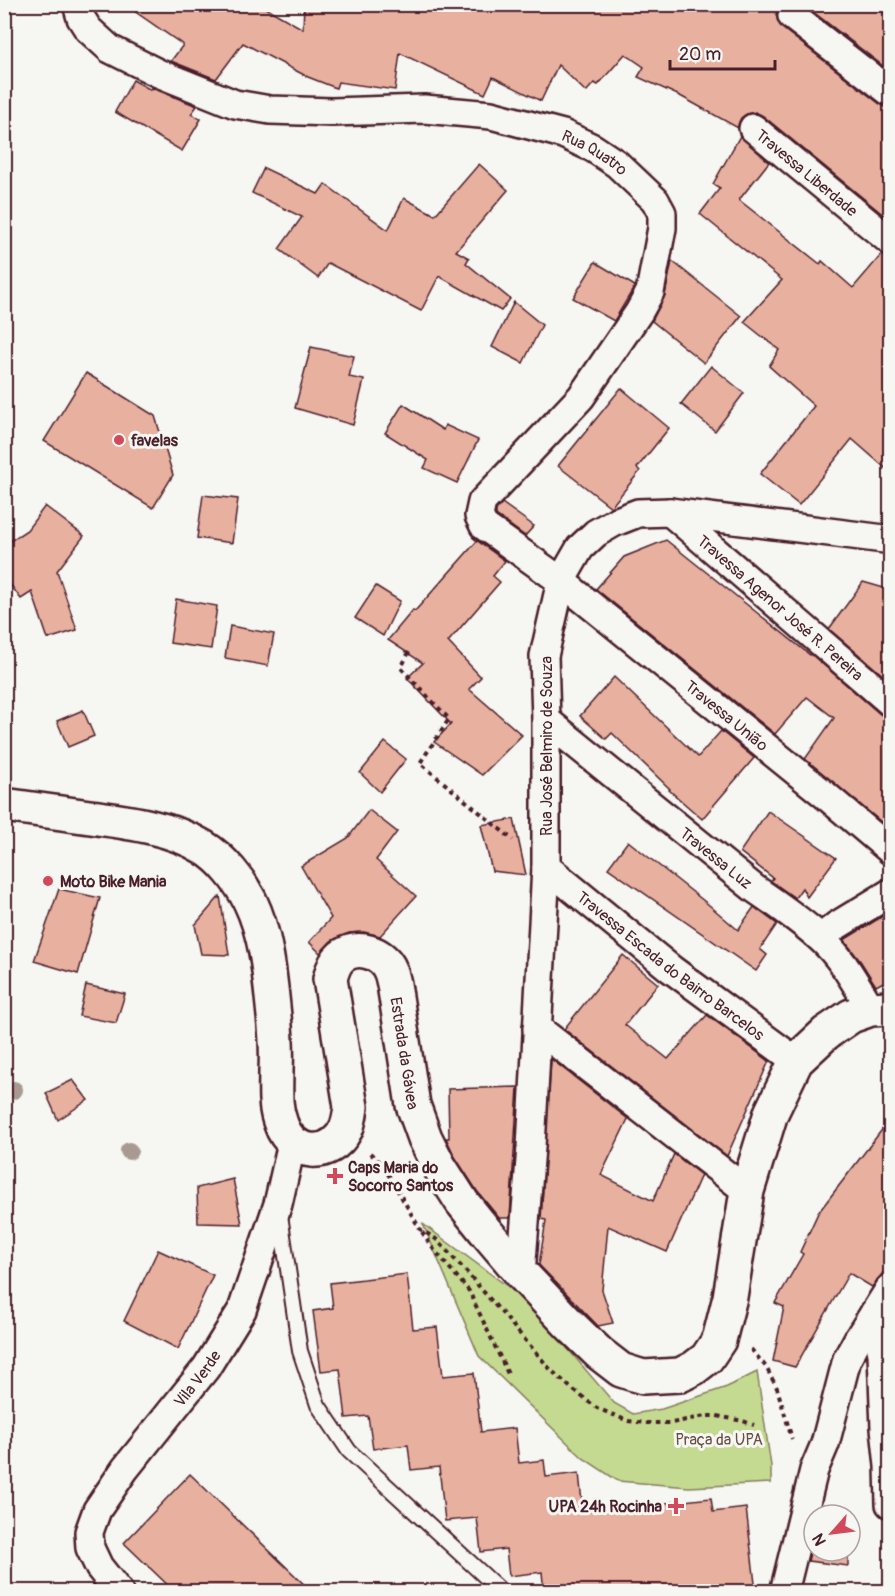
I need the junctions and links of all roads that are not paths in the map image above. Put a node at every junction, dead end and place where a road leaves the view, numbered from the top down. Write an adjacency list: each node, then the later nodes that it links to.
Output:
1 (77, 4): 8 (street, Rua Quatro)
2 (792, 16): 3 (street)
3 (891, 92)
4 (753, 128): 5 (street, Travessa Liberdade)
5 (891, 241)
6 (670, 512): 7 (street, Rua José Belmiro de Souza); 8 (street, Rua José Belmiro de Souza); 9 (street, Travessa Agenor José R. Pereira)
7 (888, 540)
8 (561, 581): 10 (street, Rua José Belmiro de Souza); 12 (street, Travessa União)
9 (891, 702)
10 (546, 720): 13 (street, Rua José Belmiro de Souza); 15 (street, Travessa Luz)
11 (4, 805): 19 (street)
12 (891, 850)
13 (546, 867): 17 (street, Rua José Belmiro de Souza); 18 (street, Travessa Escada do Bairro Barcelos)
14 (891, 893): 15 (street)
15 (821, 938): 16 (street, Travessa Luz)
16 (881, 1009): 18 (street, Estrada da Gávea)
17 (537, 1028): 20 (street); 22 (street, Rua José Belmiro de Souza)
18 (796, 1061): 20 (street, Estrada da Gávea)
19 (292, 1143): 21 (street, Vila Verde); 22 (street, Estrada da Gávea)
20 (747, 1191): 22 (street, Estrada da Gávea)
21 (278, 1204): 26 (street, Vila Verde); 27 (lane)
22 (521, 1273)
23 (891, 1288): 24 (street)
24 (874, 1313): 25 (street); 28 (street)
25 (891, 1504)
26 (119, 1592)
27 (502, 1592)
28 (784, 1592)

